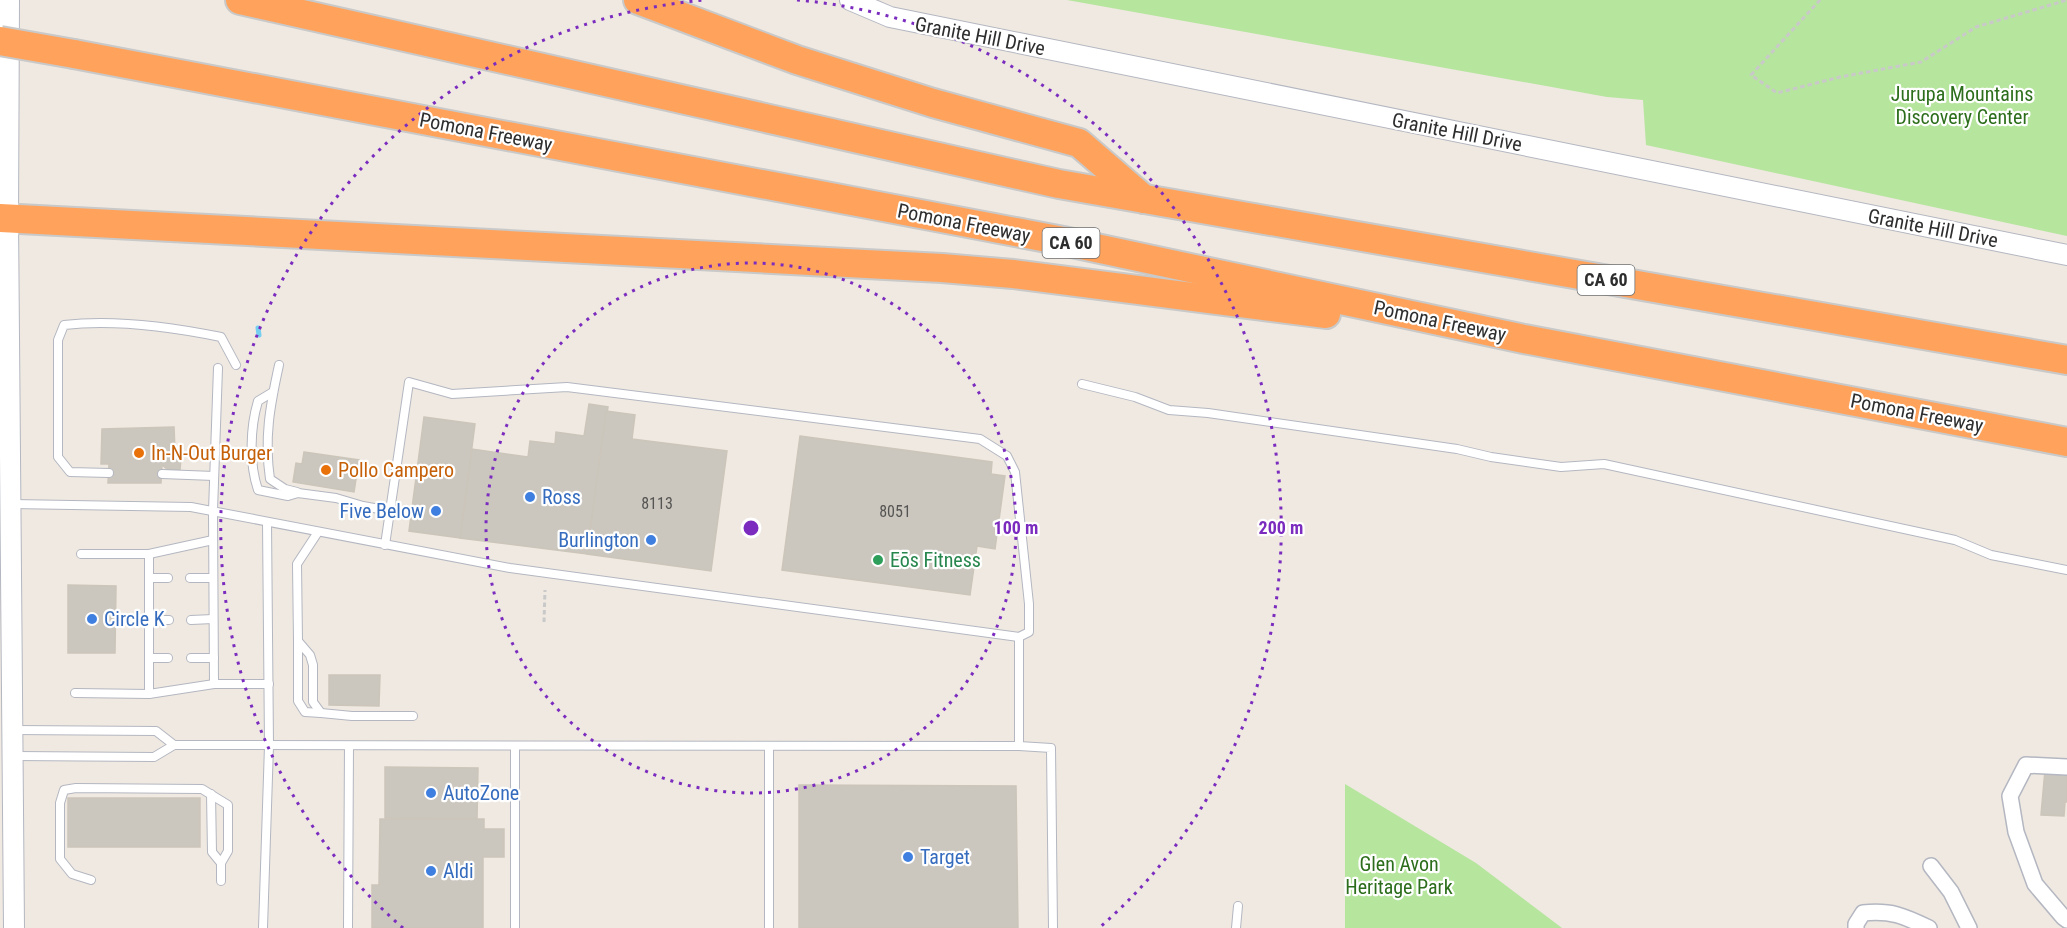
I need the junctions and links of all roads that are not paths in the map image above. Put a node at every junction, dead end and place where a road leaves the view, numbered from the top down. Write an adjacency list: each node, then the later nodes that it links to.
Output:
1 (9, 0): 7 (street)
2 (240, 0): 6 (highway, CA 60)
3 (638, 0): 6 (highway)
4 (850, 0): 8 (street, Granite Hill Drive)
5 (0, 41): 9 (highway, Pomona Freeway / CA 60, bridge)
6 (1146, 200): 10 (highway, CA 60)
7 (4, 219): 9 (highway); 21 (street)
8 (2067, 255)
9 (1524, 339): 16 (highway, Pomona Freeway / CA 60)
10 (2067, 360)
11 (236, 365): 17 (lane)
12 (279, 365): 15 (lane)
13 (218, 368): 19 (lane)
14 (1082, 384): 30 (lane)
15 (273, 392): 20 (lane); 20 (lane)
16 (2067, 442)
17 (108, 473)
18 (162, 474): 19 (lane)
19 (214, 476): 22 (lane)
20 (298, 493): 23 (lane)
21 (6, 504): 22 (lane); 51 (street)
22 (213, 511): 24 (lane); 26 (lane)
23 (390, 511): 27 (lane); 39 (lane)
24 (267, 522): 25 (lane); 46 (lane)
25 (318, 532): 27 (lane); 40 (lane)
26 (213, 540): 29 (lane); 34 (lane)
27 (385, 545): 39 (lane)
28 (81, 554): 29 (lane)
29 (149, 554): 31 (lane)
30 (2067, 570)
31 (149, 578): 32 (lane); 35 (lane)
32 (168, 578)
33 (190, 578): 34 (lane)
34 (213, 578): 38 (lane)
35 (149, 620): 36 (lane); 41 (lane)
36 (169, 620)
37 (191, 620): 38 (lane)
38 (213, 620): 44 (lane)
39 (1019, 636): 57 (lane)
40 (298, 641): 49 (lane); 49 (lane)
41 (149, 658): 42 (lane); 48 (lane)
42 (168, 658)
43 (191, 658): 44 (lane)
44 (214, 658): 45 (lane)
45 (214, 684): 46 (lane); 48 (lane)
46 (268, 684): 53 (lane)
47 (75, 693): 48 (lane)
48 (149, 693)
49 (321, 713): 50 (lane)
50 (413, 716)
51 (13, 730): 52 (lane); 58 (street)
52 (174, 745): 53 (lane); 58 (lane)
53 (269, 746): 54 (lane); 68 (lane)
54 (349, 746): 55 (lane); 69 (lane)
55 (515, 746): 56 (lane); 70 (lane)
56 (769, 746): 57 (lane); 71 (lane)
57 (1019, 746): 72 (lane)
58 (13, 756): 67 (street)
59 (2067, 767): 66 (street)
60 (211, 794): 61 (lane); 61 (lane); 63 (lane)
61 (220, 863): 64 (lane)
62 (1931, 866): 76 (street)
63 (91, 880)
64 (220, 881)
65 (1238, 906): 73 (lane)
66 (2066, 918)
67 (14, 928)
68 (263, 928)
69 (348, 928)
70 (515, 928)
71 (769, 928)
72 (1053, 928)
73 (1236, 928)
74 (1856, 928): 75 (street)
75 (1929, 928)
76 (1969, 928)

